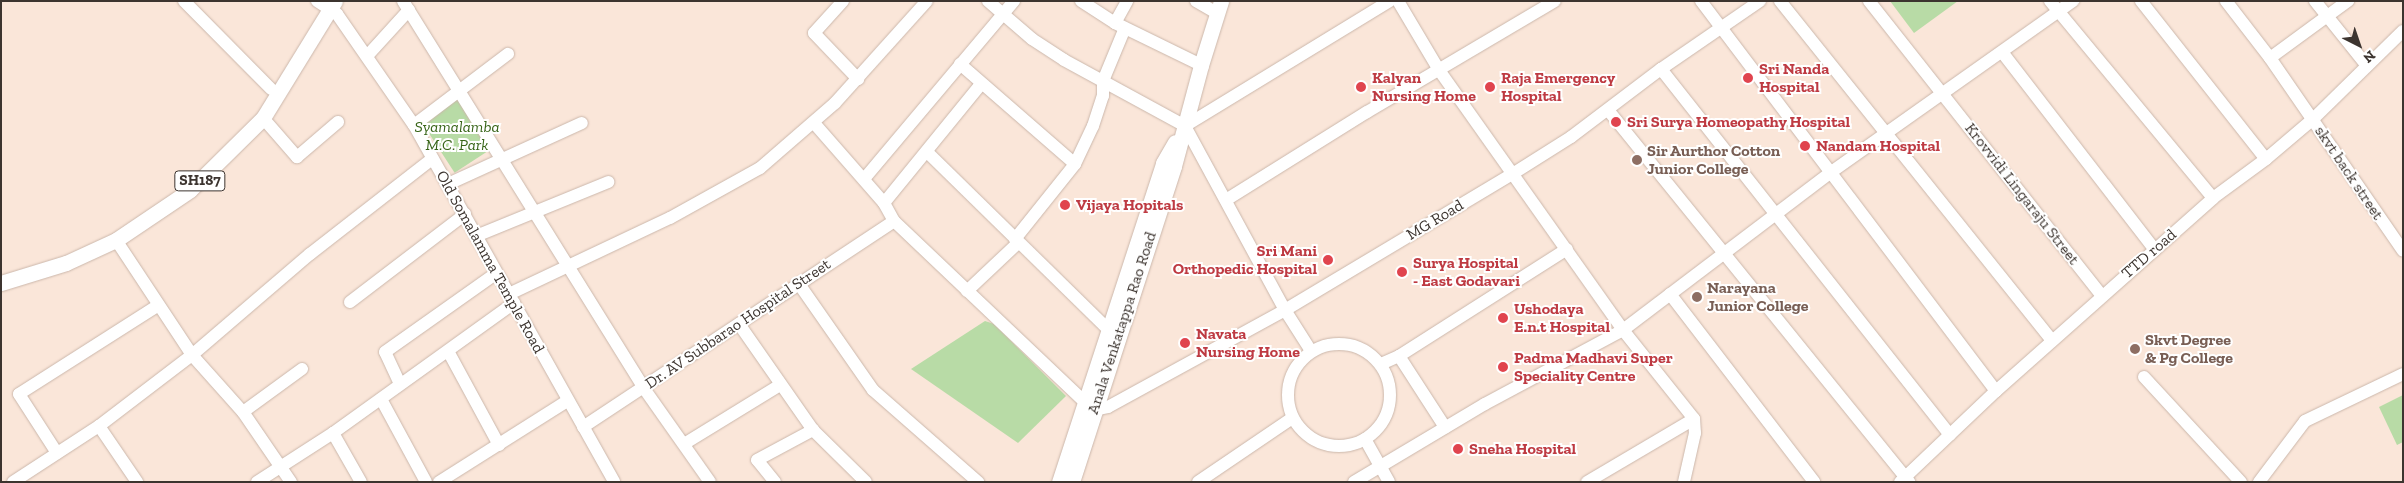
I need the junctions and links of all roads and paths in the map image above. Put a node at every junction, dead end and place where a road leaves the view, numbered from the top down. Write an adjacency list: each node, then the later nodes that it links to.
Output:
1 (184, 1): 43 (street)
2 (843, 1): 40 (street)
3 (927, 1): 40 (street)
4 (988, 1): 26 (street)
5 (1014, 1): 26 (street)
6 (1081, 1): 28 (street)
7 (1127, 1): 28 (street)
8 (1196, 1): 24 (street)
9 (1390, 1): 53 (street)
10 (1398, 1): 39 (street)
11 (1555, 1): 39 (street)
12 (1701, 1): 29 (street)
13 (1760, 1): 29 (street, MG Road)
14 (1780, 1): 54 (street)
15 (1869, 1): 45 (street, Krovvidi Lingaraju Street)
16 (2050, 1): 25 (street)
17 (2073, 1): 25 (street)
18 (2141, 1): 58 (street)
19 (2226, 1): 34 (street, skvt back street)
20 (2315, 1): 27 (street)
21 (2348, 1): 27 (street)
22 (325, 4): 33 (street, Old Somalamma Temple Road); 43 (main road, SH187); 47 (main road, SH187)
23 (406, 6): 33 (street); 44 (street)
24 (1219, 7): 36 (main road)
25 (2058, 12): 31 (street); 65 (street)
26 (1003, 14): 35 (street); 41 (street)
27 (2327, 17): 34 (street); 37 (street)
28 (1120, 26): 36 (street); 41 (street)
29 (1723, 27): 38 (street, MG Road); 60 (street)
30 (2403, 31): 37 (street, TTD road)
31 (2002, 52): 45 (street); 76 (street)
32 (508, 54): 44 (street)
33 (368, 55): 52 (street, Old Somalamma Temple Road)
34 (2270, 58): 48 (street, skvt back street)
35 (960, 64): 42 (street); 62 (street)
36 (1200, 65): 53 (main road)
37 (2367, 66): 48 (street, TTD road)
38 (1661, 69): 46 (street, MG Road); 69 (street)
39 (1439, 70): 61 (street); 66 (street)
40 (858, 79): 50 (street)
41 (1104, 81): 53 (street); 59 (street)
42 (981, 84): 55 (street); 59 (street)
43 (271, 89): 80 (main road, SH187)
44 (459, 90): 52 (street); 56 (street)
45 (1941, 93): 54 (street); 86 (street, Krovvidi Lingaraju Street)
46 (1608, 110): 61 (street, MG Road); 78 (street)
47 (263, 118): 49 (street); 73 (main road, SH187)
48 (2313, 119): 58 (street, TTD road); 77 (street, skvt back street)
49 (338, 122)
50 (814, 122): 62 (street); 79 (street)
51 (582, 123): 56 (street)
52 (414, 125): 57 (street, Old Somalamma Temple Road)
53 (1185, 126): 66 (street); 92 (main road, Anala Venkatappa Rao Road); 109 (main road, Anala Venkatappa Rao Road)
54 (1884, 135): 60 (street); 94 (street)
55 (927, 152): 67 (street); 74 (street)
56 (502, 157): 64 (street); 68 (street)
57 (432, 159): 64 (street, Old Somalamma Temple Road); 97 (street)
58 (2266, 159): 65 (street, TTD road)
59 (1074, 164): 74 (street)
60 (1830, 173): 69 (street); 106 (street)
61 (1514, 174): 75 (street); 90 (street, MG Road)
62 (864, 179): 67 (street)
63 (608, 182): 68 (street)
64 (448, 184): 70 (street, Old Somalamma Temple Road)
65 (2213, 198): 76 (street, TTD road)
66 (1226, 200): 90 (street)
67 (884, 203): 71 (street)
68 (534, 211): 72 (street); 79 (street)
69 (1777, 212): 78 (street); 118 (street)
70 (465, 214): 72 (street, Old Somalamma Temple Road); 88 (street)
71 (894, 221): 83 (street, Dr. AV Subbarao Hospital Street); 84 (street)
72 (476, 236): 81 (street, Old Somalamma Temple Road)
73 (116, 240): 82 (main road, SH187); 89 (street)
74 (1016, 241): 84 (street); 92 (street)
75 (1567, 249): 93 (street); 98 (street)
76 (2155, 250): 86 (street, TTD road)
77 (2403, 251)
78 (1723, 253): 85 (street); 126 (street)
79 (568, 266): 87 (street); 105 (street)
80 (1, 273)
81 (495, 274): 87 (street, Old Somalamma Temple Road); 103 (street)
82 (1, 283)
83 (798, 284): 91 (street, Dr. AV Subbarao Hospital Street); 137 (street)
84 (968, 291): 109 (street)
85 (1670, 294): 93 (street); 145 (street)
86 (2102, 296): 94 (street, TTD road)
87 (512, 298): 96 (street); 108 (street, Old Somalamma Temple Road)
88 (350, 302)
89 (157, 306): 97 (street); 122 (street)
90 (1285, 310): 95 (street); 109 (street, MG Road)
91 (739, 324): 104 (street); 105 (street, Dr. AV Subbarao Hospital Street)
92 (1107, 328): 109 (main road, Anala Venkatappa Rao Road)
93 (1623, 330): 112 (street); 115 (street)
94 (2052, 341): 106 (street, TTD road)
95 (1311, 350): 99 (street); 111 (street)
96 (448, 351): 103 (street); 121 (street)
97 (192, 355): 110 (street); 113 (street)
98 (1399, 356): 99 (street); 115 (street)
99 (1381, 364): 119 (street)
100 (302, 369): 110 (street)
101 (2403, 374): 147 (street)
102 (2144, 377): 146 (street)
103 (400, 384): 107 (street)
104 (780, 385): 116 (street); 120 (street)
105 (643, 386): 114 (street, Dr. AV Subbarao Hospital Street); 120 (street)
106 (1996, 390): 118 (street, TTD road)
107 (381, 399): 117 (street); 132 (street)
108 (567, 401): 114 (street, Old Somalamma Temple Road); 121 (street)
109 (1088, 405): 138 (main road, Anala Venkatappa Rao Road); 139 (main road, Anala Venkatappa Rao Road)
110 (242, 412): 123 (street)
111 (1292, 418): 119 (street); 140 (street)
112 (1694, 419): 143 (street); 144 (street)
113 (99, 426): 122 (street); 128 (street)
114 (583, 427): 125 (street, Old Somalamma Temple Road)
115 (1445, 427): 124 (street)
116 (813, 430): 135 (street); 136 (street)
117 (333, 433): 123 (street); 131 (street)
118 (1950, 435): 126 (street, TTD road)
119 (1365, 439): 124 (street)
120 (684, 444): 134 (street)
121 (499, 445): 133 (street)
122 (57, 453): 127 (street)
123 (282, 466): 129 (street); 130 (street)
124 (1378, 466): 141 (street); 142 (street)
125 (610, 480)
126 (1904, 480)
127 (13, 482)
128 (137, 482)
129 (256, 482)
130 (291, 482)
131 (361, 482)
132 (426, 482)
133 (439, 482)
134 (710, 482)
135 (775, 482)
136 (866, 482)
137 (978, 482)
138 (1059, 482)
139 (1072, 482)
140 (1198, 482)
141 (1354, 482)
142 (1388, 482)
143 (1587, 482)
144 (1684, 482)
145 (1814, 482)
146 (2241, 482)
147 (2260, 482)

